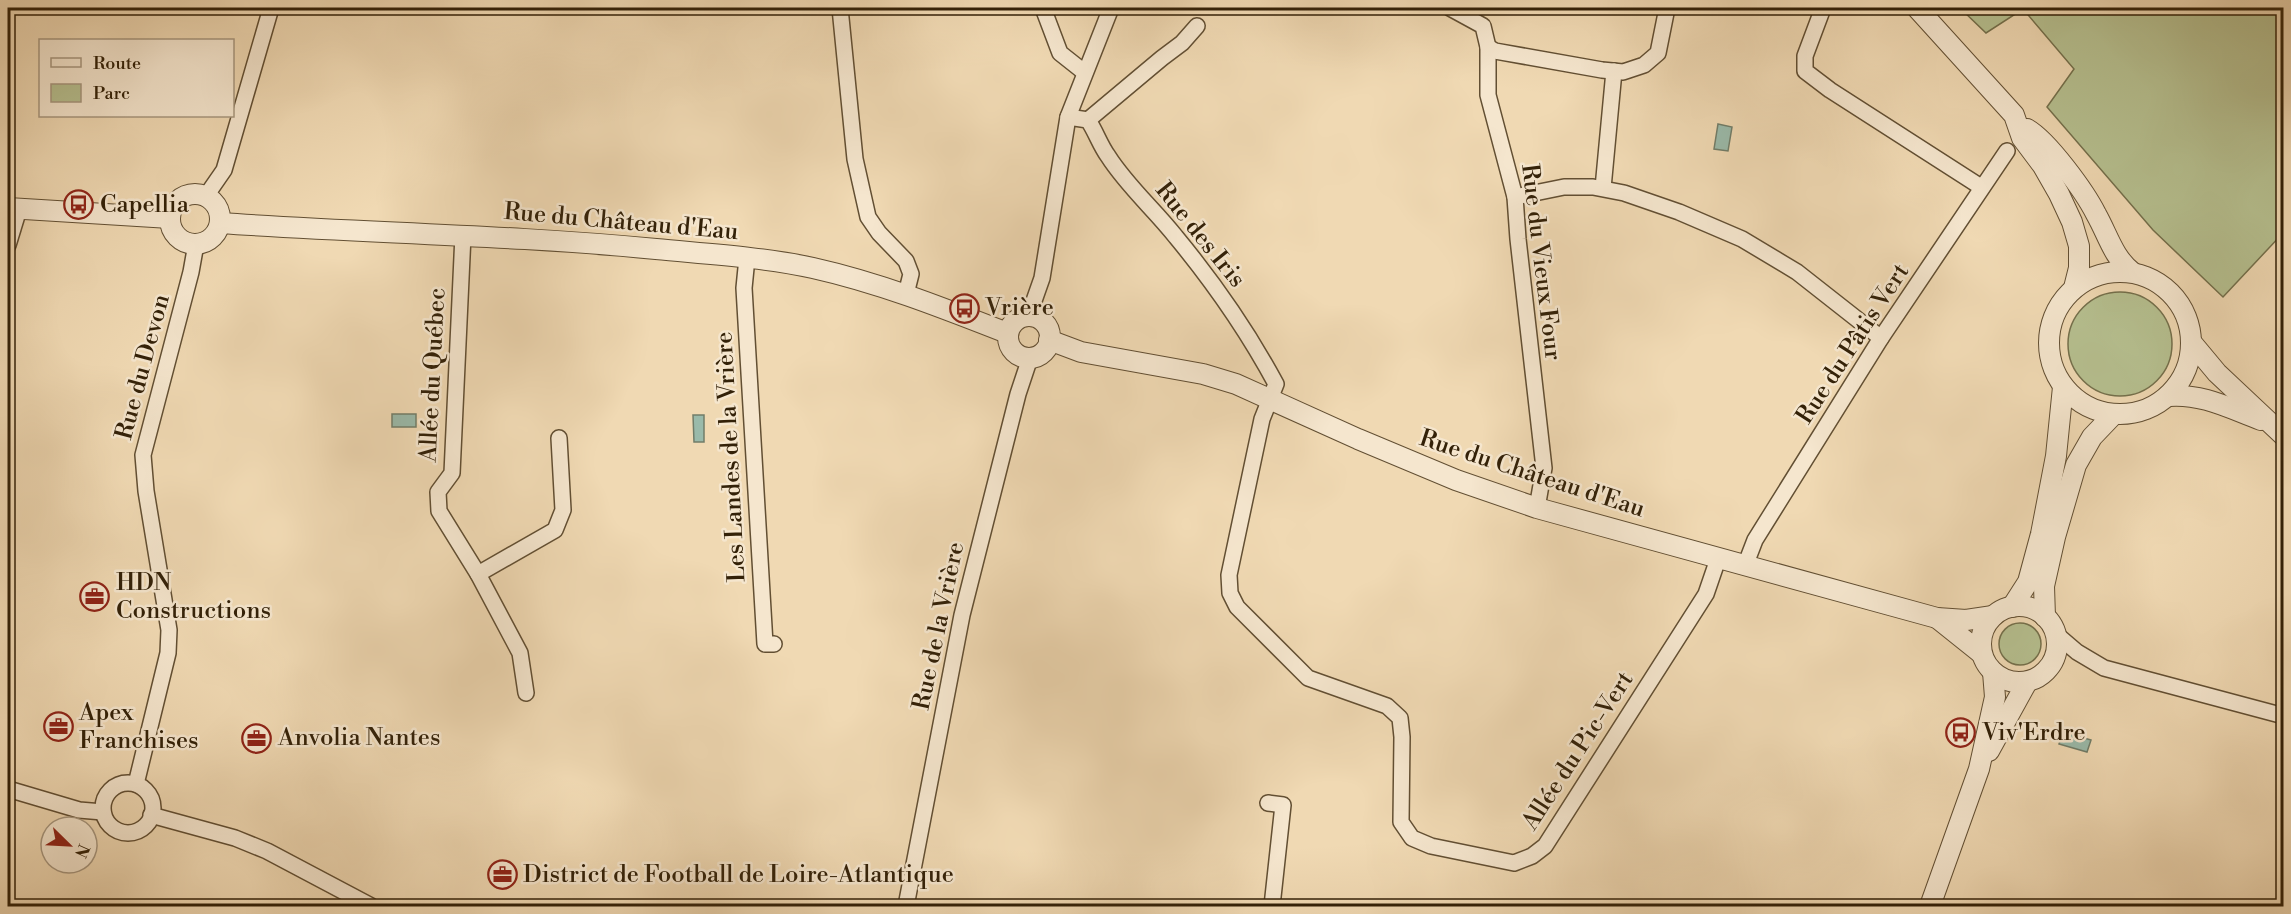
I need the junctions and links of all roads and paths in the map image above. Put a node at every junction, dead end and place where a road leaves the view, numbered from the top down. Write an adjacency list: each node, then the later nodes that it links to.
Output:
1 (271, 8): 19 (street)
2 (840, 8): 30 (street)
3 (1043, 8): 12 (street)
4 (1111, 8): 12 (street)
5 (1450, 8): 10 (street, Rue du Vieux Four)
6 (1667, 8): 11 (street)
7 (1823, 8): 17 (street)
8 (1917, 8): 15 (street)
9 (1197, 26): 14 (street)
10 (1488, 47): 11 (street); 20 (street, Rue du Vieux Four)
11 (1614, 71): 18 (street)
12 (1084, 72): 13 (street)
13 (1068, 117): 14 (street); 31 (street)
14 (1088, 120): 39 (street, Rue des Iris)
15 (2019, 125): 28 (street); 29 (street)
16 (2007, 151): 17 (street, Rue du Pâtis Vert)
17 (1981, 187): 33 (street, Rue du Pâtis Vert)
18 (1603, 188): 20 (street); 33 (street)
19 (206, 196): 22 (street); 23 (street)
20 (1515, 198): 43 (street, Rue du Vieux Four)
21 (13, 208): 22 (street); 26 (street)
22 (170, 218): 25 (street)
23 (220, 222): 24 (street, Rue du Château d'Eau); 25 (street)
24 (463, 236): 27 (street, Rue du Château d'Eau); 46 (street, Allée du Québec)
25 (196, 244): 58 (street, Rue du Devon)
26 (8, 245)
27 (747, 258): 30 (street, Rue du Château d'Eau); 51 (street, Les Landes de la Vrière)
28 (2132, 272): 29 (street); 35 (street)
29 (2074, 288): 37 (street)
30 (906, 294): 32 (street, Rue du Château d'Eau)
31 (1029, 315): 32 (street); 34 (street)
32 (1007, 333): 36 (street)
33 (1881, 338): 45 (street, Rue du Pâtis Vert)
34 (1049, 340): 36 (street); 39 (street, Rue du Château d'Eau)
35 (2192, 344): 38 (street); 41 (street)
36 (1030, 358): 64 (street, Rue de la Vrière)
37 (2063, 387): 40 (street); 47 (street)
38 (2168, 396): 40 (street); 41 (street)
39 (1270, 399): 43 (street, Rue du Château d'Eau); 44 (street, Allée du Pic-Vert)
40 (2114, 414): 50 (street)
41 (2277, 429)
42 (559, 438): 46 (street)
43 (1537, 508): 44 (street, Rue du Château d'Eau)
44 (1718, 559): 45 (street, Rue du Château d'Eau)
45 (1745, 566): 49 (street, Rue du Château d'Eau)
46 (478, 574): 55 (street, Allée du Québec)
47 (2012, 607): 48 (street); 50 (street)
48 (1993, 616): 49 (street, Rue du Château d'Eau); 52 (street)
49 (1937, 618): 52 (street, Rue du Château d'Eau)
50 (2050, 625): 54 (street); 56 (street)
51 (774, 644)
52 (1982, 654): 53 (street)
53 (1993, 672): 54 (street); 57 (street)
54 (2026, 682): 57 (street)
55 (526, 693)
56 (2283, 716)
57 (1979, 769): 66 (street)
58 (136, 784): 61 (street); 62 (street)
59 (8, 789): 61 (street)
60 (1268, 803): 65 (street)
61 (103, 812): 62 (street)
62 (151, 815): 63 (street)
63 (371, 906)
64 (906, 906)
65 (1272, 906)
66 (1930, 906)

